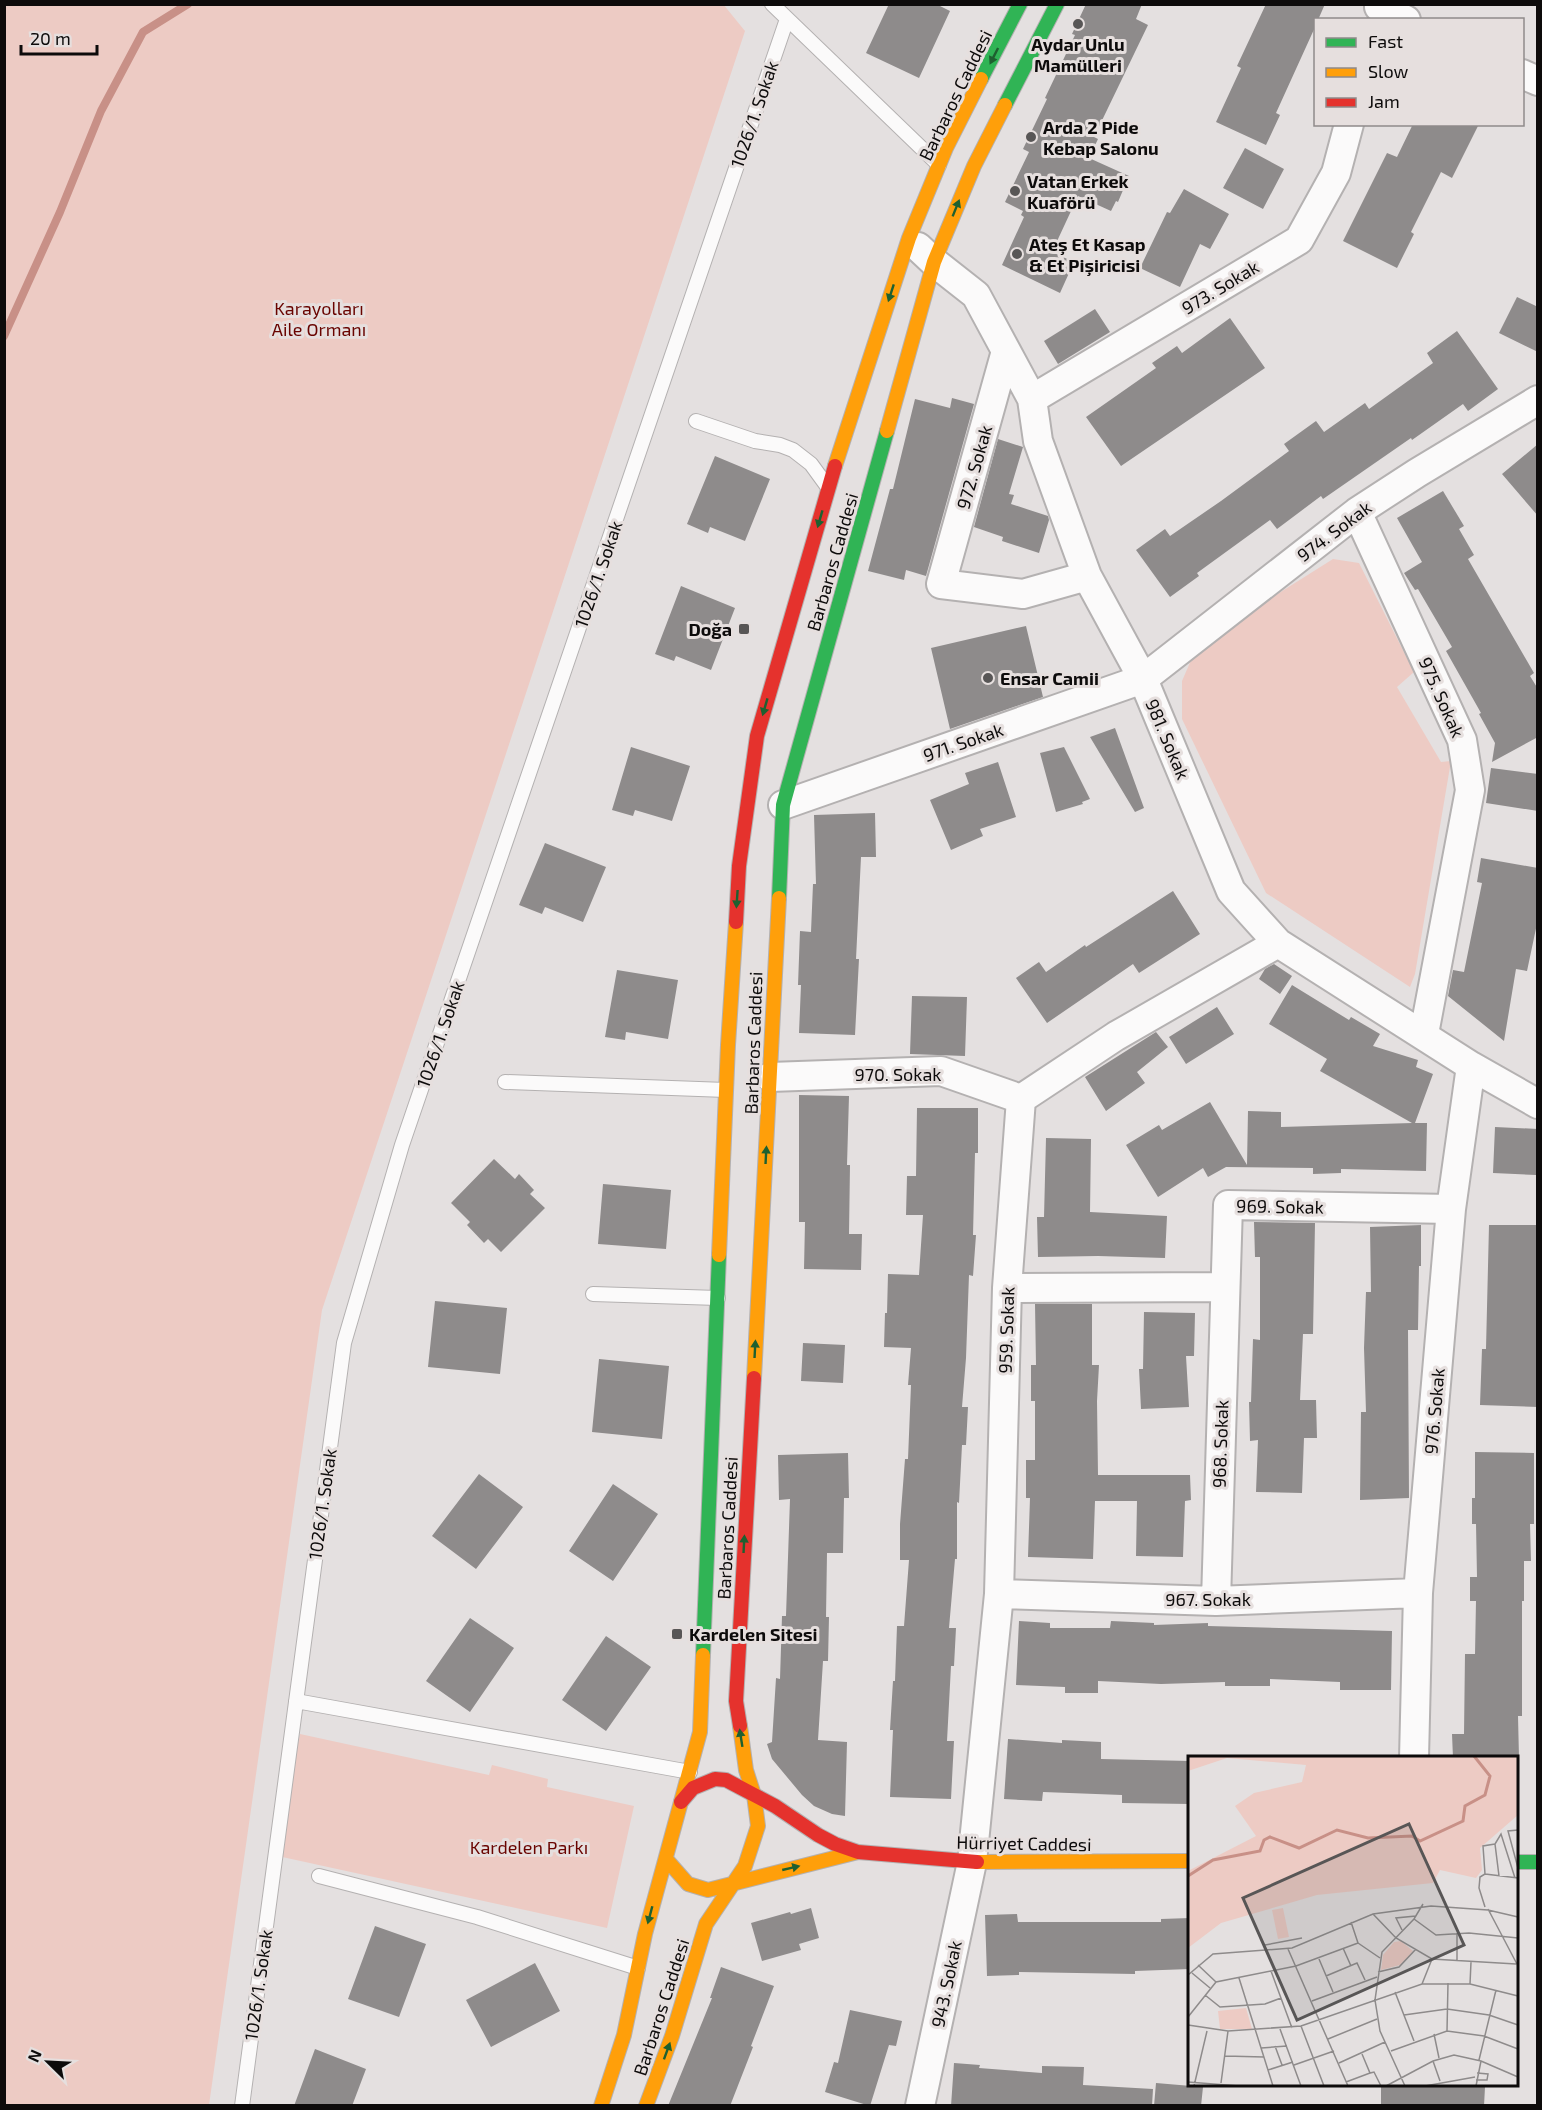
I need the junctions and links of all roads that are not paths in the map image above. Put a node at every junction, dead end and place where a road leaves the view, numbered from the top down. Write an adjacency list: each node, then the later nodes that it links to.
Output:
1 (772, 4): 6 (lane)
2 (1020, 4): 10 (main road, Barbaros Caddesi, one-way to 10)
3 (1057, 4): 12 (main road, Barbaros Caddesi, one-way to 3)
4 (1379, 10): 5 (street)
5 (1401, 18)
6 (787, 19): 10 (lane); 38 (lane, 1026/1. Sokak)
7 (1524, 75): 8 (street)
8 (1538, 81)
9 (1348, 126): 14 (street, 973. Sokak)
10 (939, 165): 11 (main road, Barbaros Caddesi)
11 (909, 238): 12 (street, 981. Sokak); 17 (main road, Barbaros Caddesi, one-way to 17)
12 (934, 262): 13 (street, 981. Sokak); 21 (main road, Barbaros Caddesi)
13 (1006, 351): 14 (street, 981. Sokak); 19 (street, 972. Sokak)
14 (1032, 399): 19 (street, 981. Sokak)
15 (1538, 400): 18 (street, 974. Sokak)
16 (696, 421): 17 (lane)
17 (828, 489): 27 (main road, Barbaros Caddesi, one-way to 27)
18 (1357, 512): 20 (street, 974. Sokak); 23 (street, 975. Sokak)
19 (1087, 576): 20 (street, 981. Sokak)
20 (1143, 679): 21 (street, 971. Sokak); 22 (street, 981. Sokak)
21 (783, 805): 25 (main road, Barbaros Caddesi)
22 (1278, 943): 23 (street, 981. Sokak); 28 (street)
23 (1424, 1034): 24 (street, 981. Sokak)
24 (1471, 1066): 29 (street, 981. Sokak); 30 (street, 976. Sokak)
25 (770, 1077): 28 (street, 970. Sokak); 41 (main road, Barbaros Caddesi, one-way to 25)
26 (505, 1082): 27 (lane)
27 (726, 1090): 34 (main road, Barbaros Caddesi)
28 (1021, 1099): 32 (street, 959. Sokak)
29 (1538, 1104)
30 (1451, 1209): 31 (street, 969. Sokak); 35 (street, 976. Sokak)
31 (1224, 1287): 32 (street); 37 (street, 968. Sokak)
32 (1007, 1288): 36 (street, 959. Sokak)
33 (593, 1294): 34 (lane)
34 (718, 1298): 40 (main road, Barbaros Caddesi)
35 (1418, 1593): 37 (street, 967. Sokak); 39 (street, 976. Sokak)
36 (999, 1594): 37 (street, 967. Sokak); 46 (street, 959. Sokak)
37 (1215, 1600)
38 (296, 1701): 40 (lane); 52 (lane, 1026/1. Sokak)
39 (1414, 1756)
40 (690, 1772): 42 (main road, Barbaros Caddesi)
41 (754, 1795): 42 (main road, Hürriyet Caddesi); 43 (main road, Hürriyet Caddesi); 50 (main road, Barbaros Caddesi)
42 (681, 1802): 44 (main road, Barbaros Caddesi)
43 (858, 1852): 46 (main road, Hürriyet Caddesi); 50 (main road, Hürriyet Caddesi, one-way to 43)
44 (666, 1858): 50 (main road, Hürriyet Caddesi); 51 (main road, Barbaros Caddesi, one-way to 51)
45 (1188, 1861): 46 (main road, Hürriyet Caddesi)
46 (972, 1862): 55 (street, 943. Sokak)
47 (1518, 1862): 48 (main road)
48 (1538, 1862)
49 (318, 1875): 51 (lane)
50 (735, 1882): 54 (main road, Barbaros Caddesi, one-way to 50)
51 (638, 1968): 53 (main road, Barbaros Caddesi)
52 (242, 2106)
53 (601, 2106)
54 (646, 2106)
55 (920, 2106)

